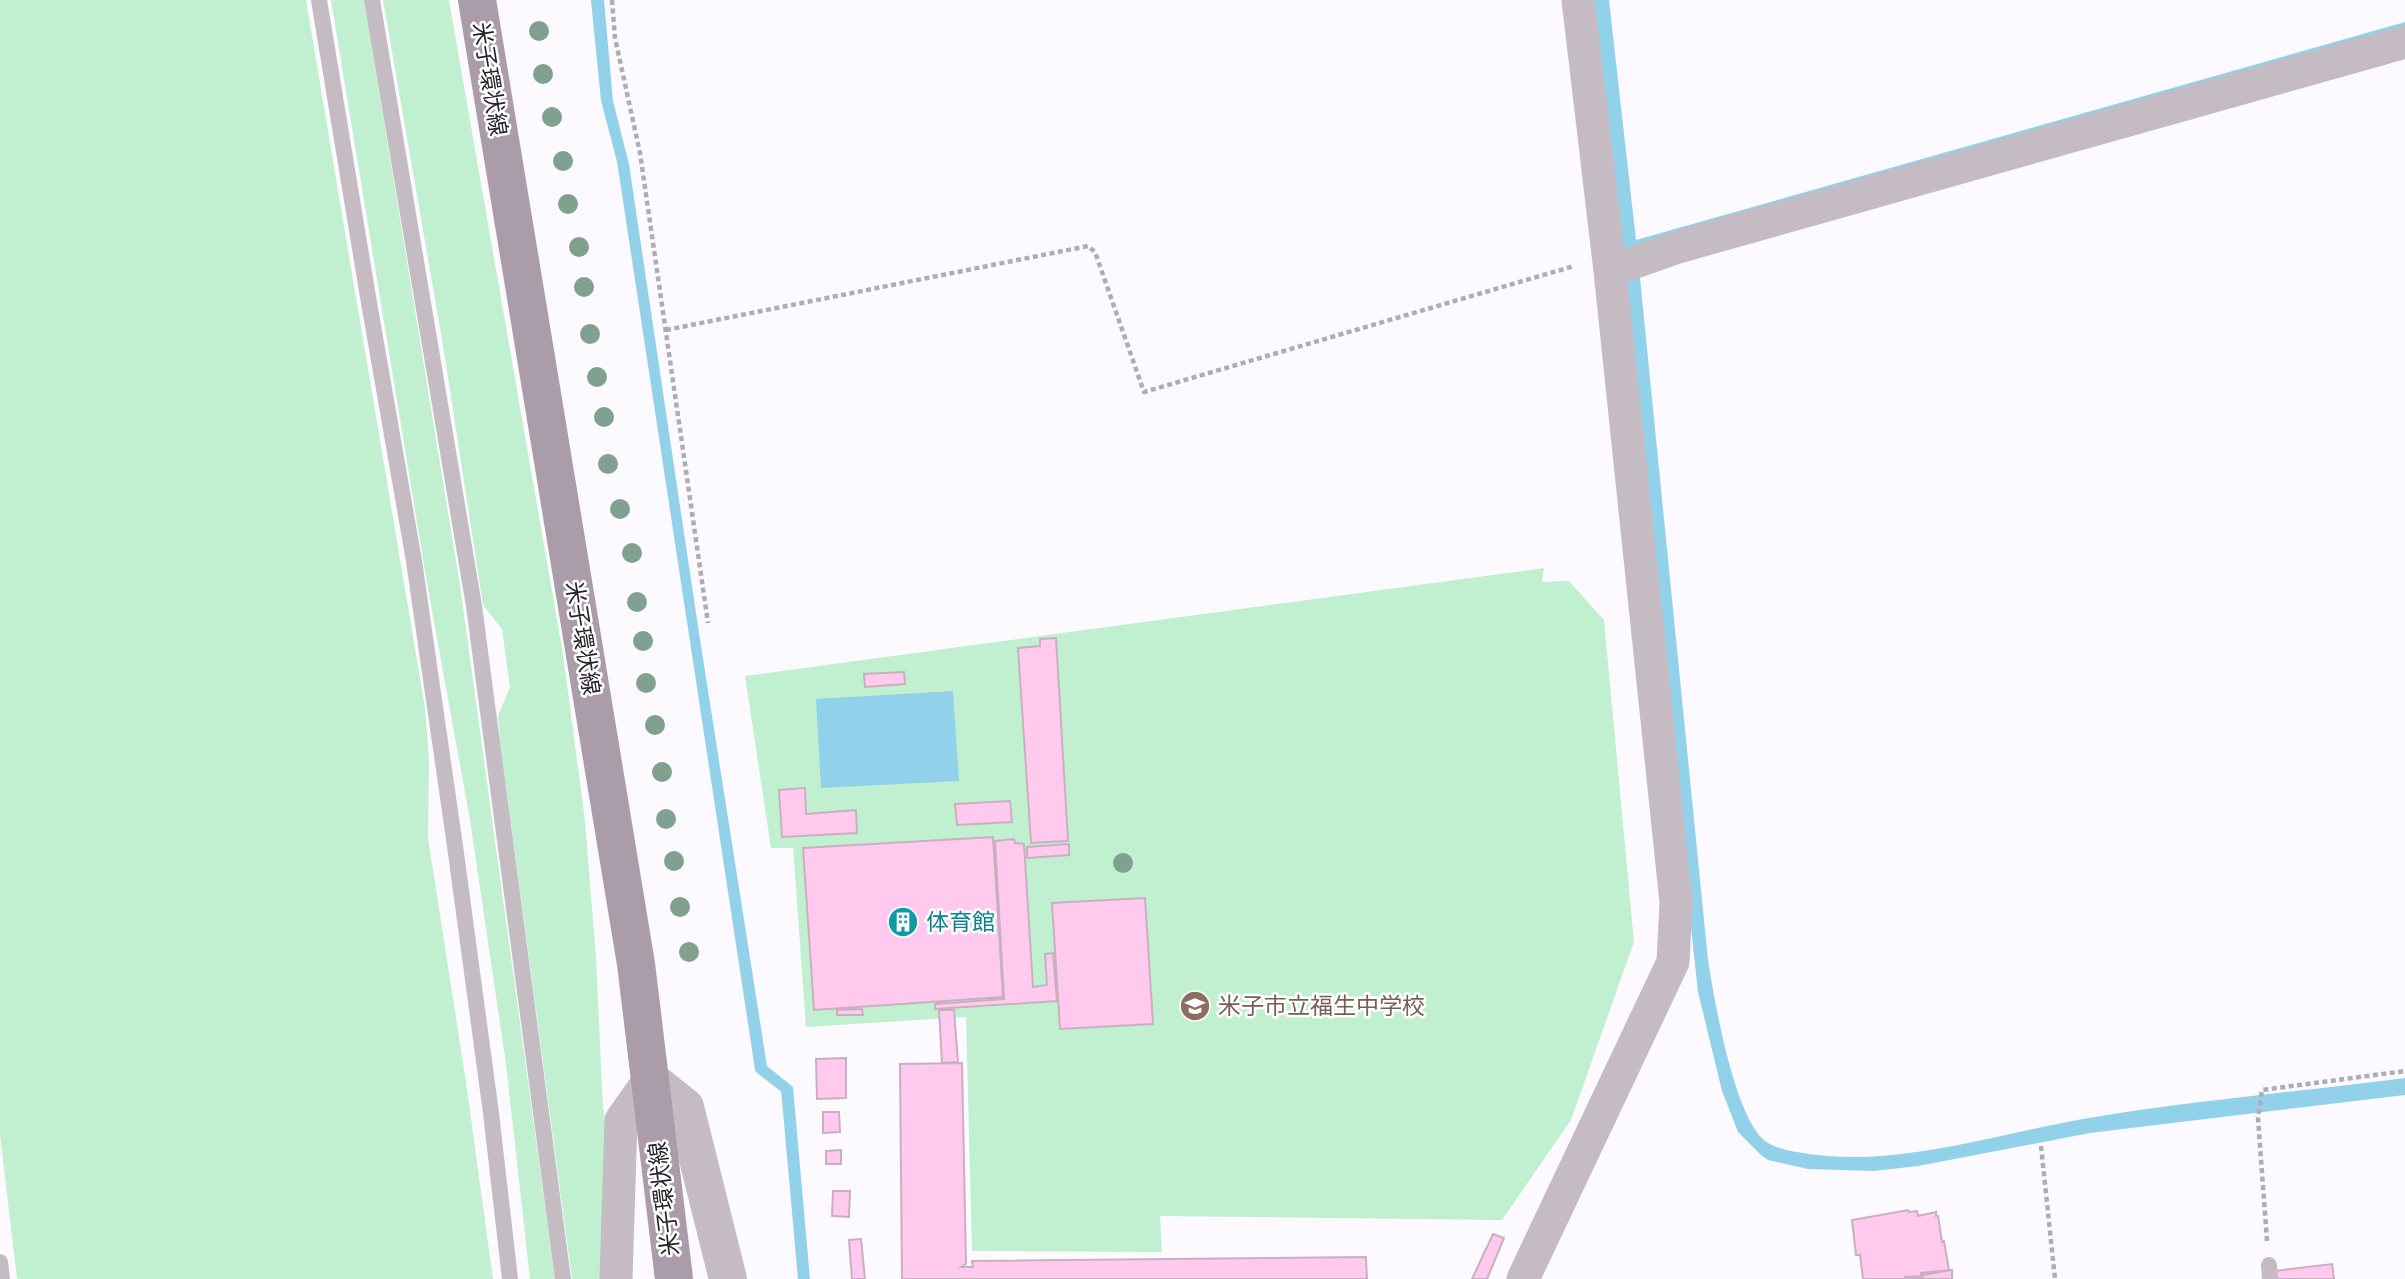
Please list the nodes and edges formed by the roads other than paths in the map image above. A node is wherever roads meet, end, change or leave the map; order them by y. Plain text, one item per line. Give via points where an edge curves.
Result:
1 (319, 0) edge
2 (372, 0) edge
3 (477, 0) edge
4 (1578, 0) edge
5 (2405, 41) edge
6 (1609, 264) junction
7 (650, 1079) junction
8 (0, 1262) edge
9 (2, 1279) edge
10 (510, 1279) edge
11 (563, 1279) edge
12 (616, 1279) edge
13 (674, 1279) edge
14 (728, 1279) edge
15 (1522, 1279) edge

1 - 10 lane via 416,574 463,900
2 - 11 lane via 474,606
3 - 7 main road, 米子環状線 via 636,964
4 - 6 street
5 - 6 street via 1646,258
6 - 15 street via 1668,812 1676,902 1673,962
7 - 12 street via 621,1120
7 - 13 main road, 米子環状線
7 - 14 street via 685,1107
8 - 9 lane

